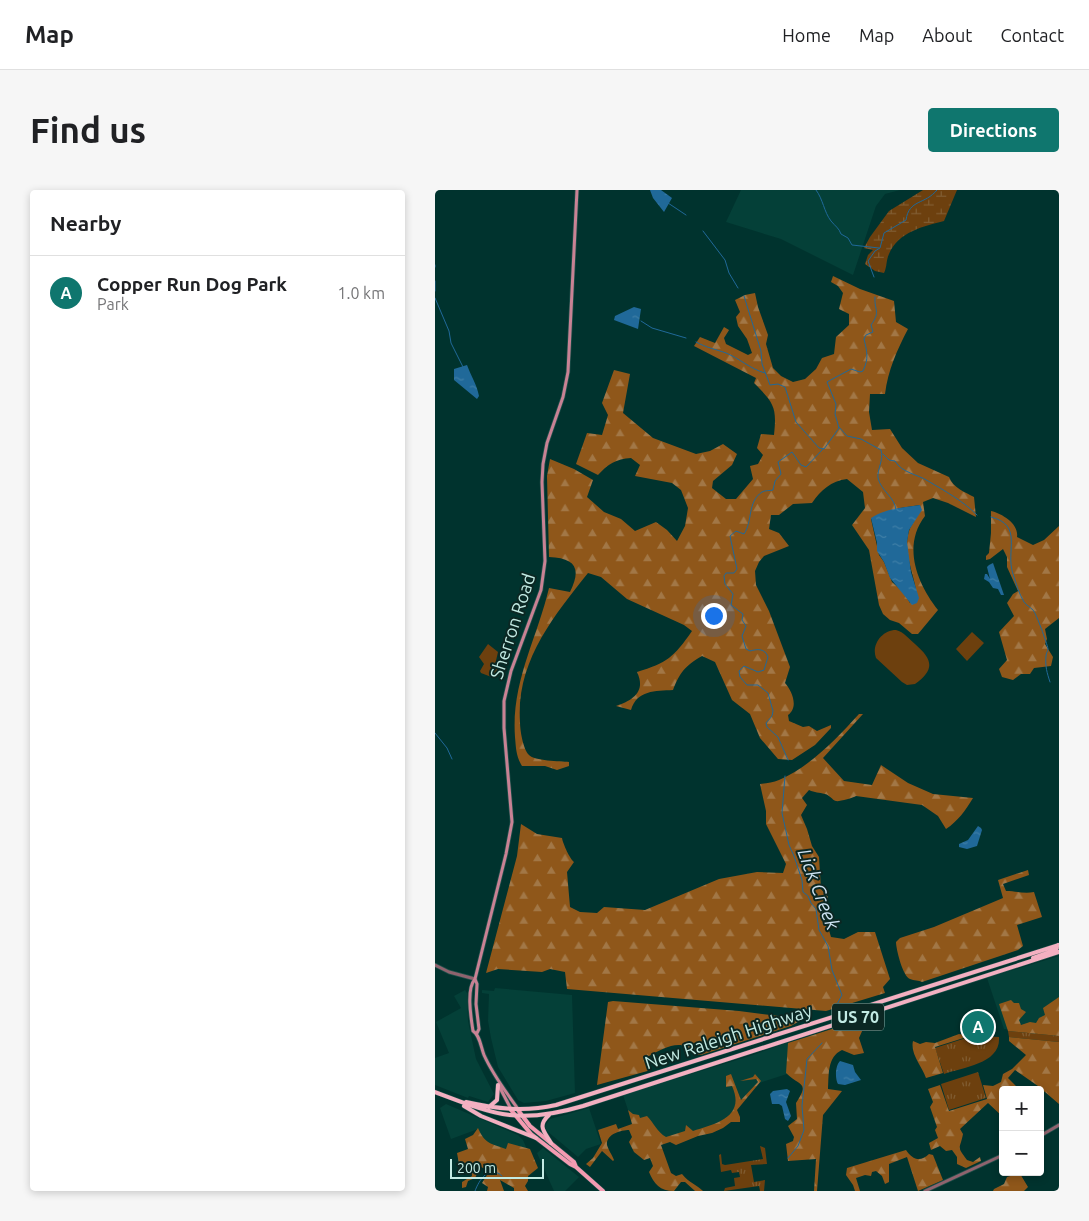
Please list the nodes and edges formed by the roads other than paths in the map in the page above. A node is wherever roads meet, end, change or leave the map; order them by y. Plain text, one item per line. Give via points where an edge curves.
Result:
1 (577, 190) edge
2 (1058, 945) edge
3 (1059, 952) edge
4 (1028, 962) junction
5 (435, 965) edge
6 (475, 979) junction
7 (477, 1033) junction
8 (659, 1073) junction
9 (661, 1080) junction
10 (498, 1083) junction
11 (435, 1092) edge
12 (451, 1098) junction
13 (580, 1098) junction
14 (583, 1106) junction
15 (489, 1107) junction
16 (511, 1110) junction
17 (518, 1110) junction
18 (549, 1115) junction
19 (515, 1116) junction
20 (523, 1117) junction
21 (1059, 1125) edge
22 (1044, 1134) edge
23 (536, 1138) junction
24 (551, 1143) junction
25 (999, 1157) edge
26 (576, 1166) junction
27 (603, 1191) edge
28 (925, 1191) edge

1 - 6 main road, Sherron Road via 568,372 542,468 544,574 539,599 511,671 504,701 503,728 512,822
2 - 4 highway via 1055,950
2 - 8 highway, New Raleigh Highway / US 70
3 - 4 highway, New Raleigh Highway / US 70
4 - 9 highway, New Raleigh Highway / US 70
5 - 6 street
6 - 7 main road, Sherron Road
6 - 7 main road, Sherron Road via 471,983 470,1007 473,1031
7 - 10 main road, Sherron Road
8 - 9 highway
8 - 13 highway, New Raleigh Highway / US 70
9 - 14 highway, New Raleigh Highway / US 70
10 - 15 highway via 497,1100
10 - 16 main road, Sherron Road
10 - 17 main road, Sherron Road
11 - 12 highway, US 70
12 - 15 highway, US 70
12 - 19 highway, US 70 via 492,1113
12 - 23 highway via 481,1116
13 - 14 highway
13 - 17 highway, New Raleigh Highway / US 70
14 - 18 highway, New Raleigh Highway / US 70
15 - 16 highway, US 70
16 - 17 highway, US 70
16 - 19 main road
17 - 20 main road
18 - 20 highway, New Raleigh Highway / US 70
18 - 24 highway via 542,1126
19 - 20 highway, US 70
19 - 23 main road
20 - 24 main road
21 - 22 street
23 - 26 main road
24 - 26 main road
25 - 28 street
26 - 27 main road

